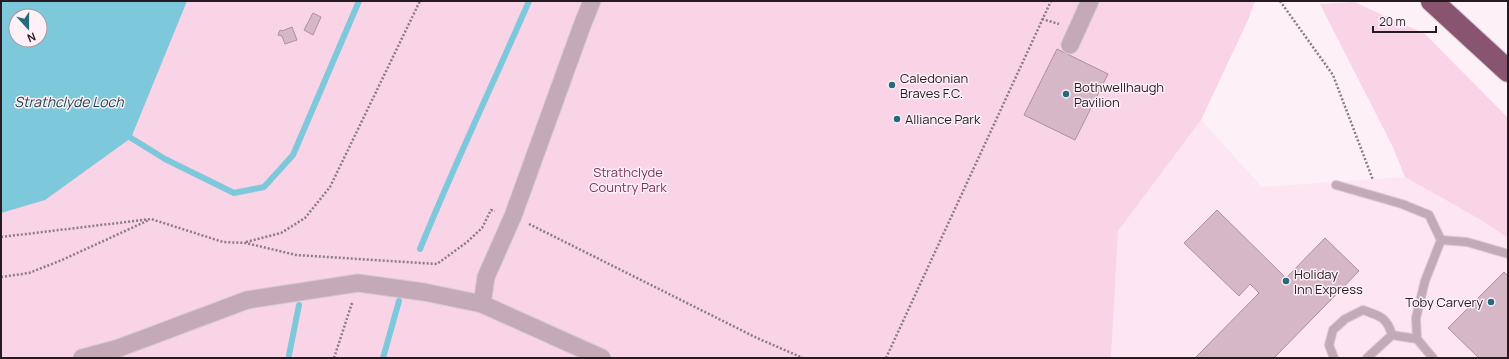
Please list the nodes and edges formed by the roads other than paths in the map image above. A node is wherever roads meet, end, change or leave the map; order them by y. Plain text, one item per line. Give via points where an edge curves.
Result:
1 (592, 1) edge
2 (1090, 1) edge
3 (1432, 1) edge
4 (1070, 45) dead end
5 (1508, 71) edge
6 (1336, 185) dead end
7 (1441, 240) junction
8 (1508, 254) edge
9 (482, 304) junction
10 (1392, 335) junction
11 (1417, 339) junction
12 (82, 358) edge
13 (602, 358) edge
14 (1334, 358) edge
15 (1367, 358) edge
16 (1433, 358) edge

1 - 9 street via 513,216 486,278
2 - 4 street
3 - 5 highway
6 - 7 lane via 1402,204 1429,215
7 - 8 lane via 1467,242
7 - 11 lane via 1425,281 1416,318
9 - 12 street via 424,292 358,284 247,300 119,348
9 - 13 street
10 - 11 lane
10 - 14 lane via 1389,325 1382,317 1363,310 1345,319 1333,330 1329,345
10 - 15 lane
11 - 16 lane

